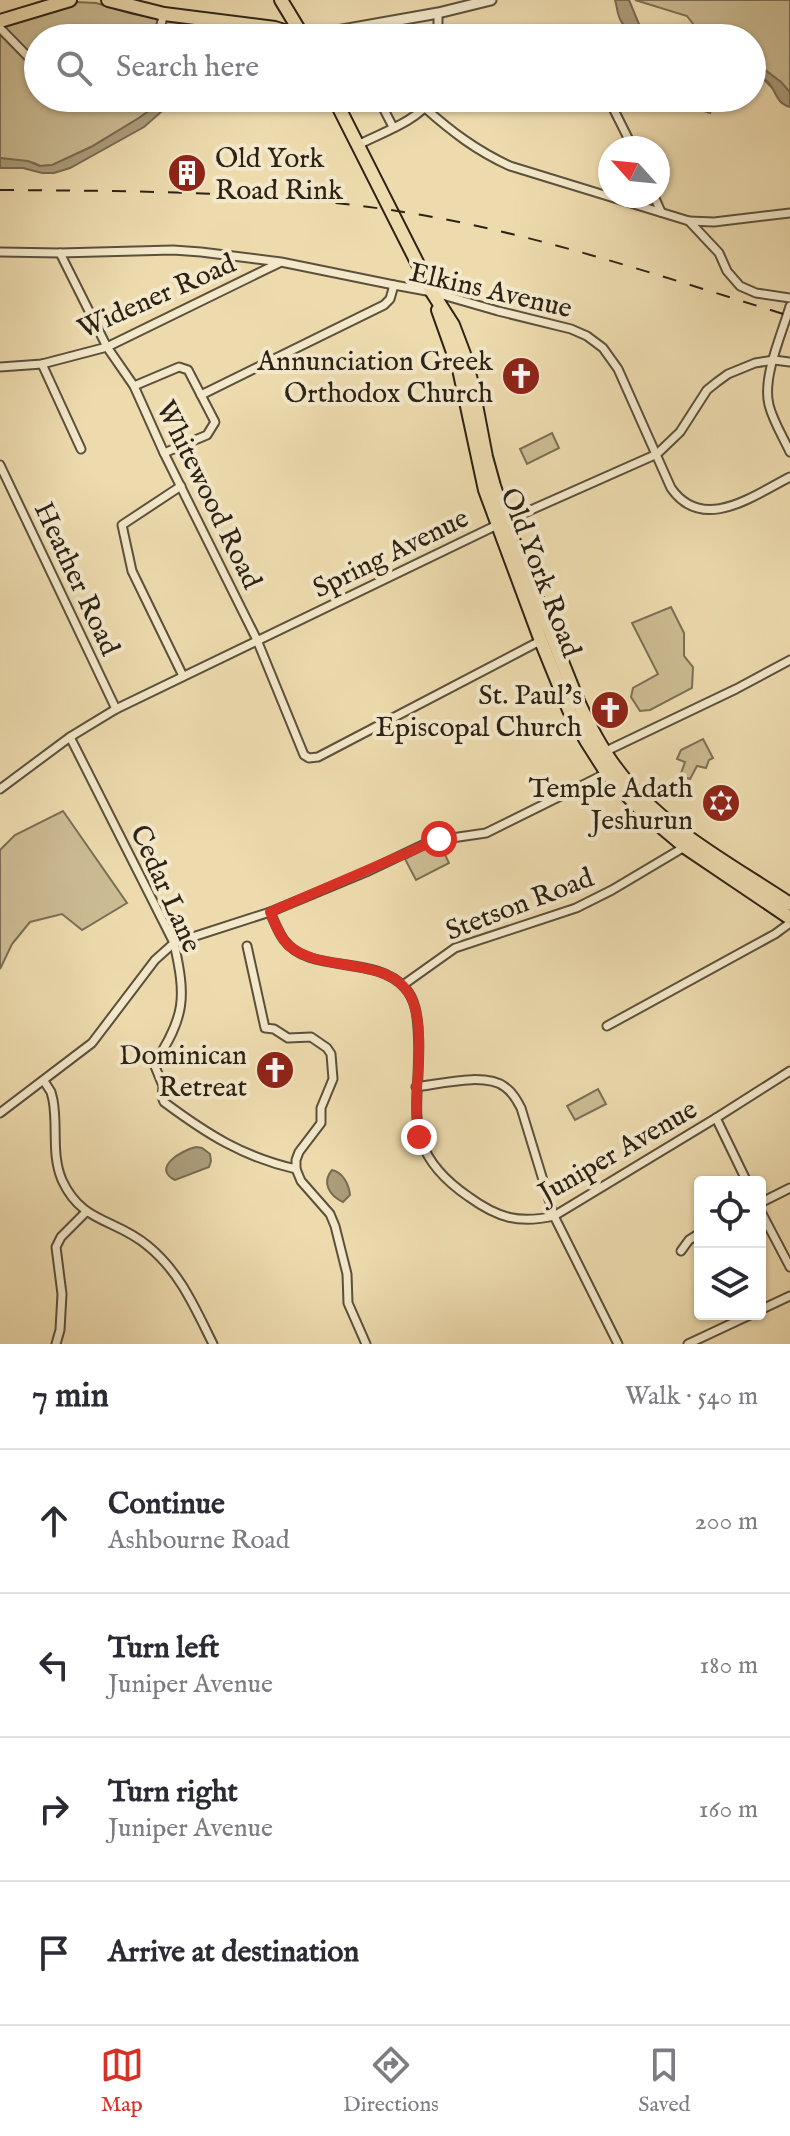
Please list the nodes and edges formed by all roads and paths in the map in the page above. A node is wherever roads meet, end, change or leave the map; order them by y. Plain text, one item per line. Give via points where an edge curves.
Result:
1 (110, 0) edge
2 (281, 0) edge
3 (288, 0) edge
4 (491, 0) edge
5 (64, 1) edge
6 (438, 13) junction
7 (164, 14) junction
8 (214, 19) junction
9 (0, 21) edge
10 (161, 24) edge
11 (214, 24) edge
12 (248, 24) edge
13 (296, 24) edge
14 (298, 24) edge
15 (390, 24) edge
16 (438, 24) edge
17 (0, 28) edge
18 (24, 53) edge
19 (341, 112) edge
20 (385, 112) edge
21 (420, 112) edge
22 (430, 112) edge
23 (615, 112) edge
24 (393, 127) junction
25 (627, 136) edge
26 (357, 145) junction
27 (659, 208) edge
28 (661, 212) junction
29 (790, 213) edge
30 (689, 221) junction
31 (0, 252) edge
32 (60, 253) junction
33 (281, 262) junction
34 (394, 285) junction
35 (432, 292) junction
36 (790, 298) edge
37 (790, 306) edge
38 (107, 347) junction
39 (774, 360) junction
40 (790, 362) edge
41 (42, 364) junction
42 (0, 367) edge
43 (134, 386) junction
44 (201, 395) junction
45 (81, 449) dead end
46 (790, 452) edge
47 (164, 453) junction
48 (657, 454) junction
49 (0, 465) edge
50 (790, 477) edge
51 (181, 486) junction
52 (502, 523) junction
53 (546, 638) junction
54 (257, 640) junction
55 (790, 660) edge
56 (183, 676) junction
57 (116, 709) junction
58 (70, 737) junction
59 (601, 754) junction
60 (612, 771) junction
61 (0, 789) edge
62 (689, 843) junction
63 (790, 904) edge
64 (270, 912) junction
65 (790, 921) edge
66 (174, 943) junction
67 (247, 946) dead end
68 (403, 985) junction
69 (607, 1026) dead end
70 (788, 1073) edge
71 (44, 1081) junction
72 (790, 1083) edge
73 (416, 1087) junction
74 (0, 1113) edge
75 (716, 1118) junction
76 (296, 1169) junction
77 (744, 1176) edge
78 (790, 1188) edge
79 (766, 1200) edge
80 (86, 1212) junction
81 (554, 1216) junction
82 (766, 1221) edge
83 (694, 1237) edge
84 (681, 1251) dead end
85 (790, 1267) edge
86 (790, 1296) edge
87 (766, 1307) edge
88 (739, 1320) edge
89 (56, 1344) edge
90 (213, 1344) edge
91 (366, 1344) edge
92 (618, 1344) edge
93 (688, 1344) edge

1 - 7 main road
2 - 13 main road
3 - 14 main road
4 - 6 street
5 - 9 main road
6 - 15 street
6 - 16 street
7 - 8 main road
7 - 10 street
8 - 11 street
8 - 12 main road
17 - 18 street
19 - 26 main road, Old York Road
20 - 24 street
21 - 24 street
22 - 28 street via 464,141 510,166
23 - 25 street
24 - 26 street
26 - 35 main road, Old York Road
27 - 28 street
28 - 30 street
29 - 30 street
30 - 36 street via 740,286
31 - 32 street
32 - 33 street via 173,250
32 - 38 street, Whitewood Road
33 - 34 street
33 - 38 street, Widener Road
34 - 35 street, Elkins Avenue
34 - 44 street, Elkins Avenue via 384,305
35 - 48 street, Elkins Avenue via 587,336 618,369
35 - 52 main road, Old York Road via 464,354
37 - 39 street
38 - 41 street, Widener Road
38 - 43 street, Whitewood Road
39 - 40 street, Spring Avenue
39 - 46 street via 768,380 770,407
39 - 48 street, Spring Avenue via 740,368 707,390 680,432
41 - 42 street, Widener Road
41 - 45 street
43 - 44 street via 179,367 188,370
43 - 47 street, Whitewood Road
44 - 47 street via 215,422 207,435
47 - 51 street, Whitewood Road
48 - 50 street, Elkins Avenue via 676,496 708,511 727,508
48 - 52 street, Spring Avenue
49 - 57 street, Heather Road
51 - 54 street, Whitewood Road
51 - 56 street via 122,525 132,571
52 - 53 main road, Old York Road
52 - 54 street, Spring Avenue
53 - 54 street, Whitewood Road via 309,758 301,751
53 - 59 main road, Old York Road via 569,710
54 - 56 street, Spring Avenue
55 - 59 street
56 - 57 street, Spring Avenue
57 - 58 street, Spring Avenue
58 - 61 street, Spring Avenue
58 - 66 street, Cedar Lane
59 - 60 main road, Old York Road
60 - 62 main road, Old York Road
60 - 64 street via 486,833 431,841
62 - 63 main road, Old York Road
62 - 65 main road, Old York Road
62 - 68 street, Stetson Road via 576,908 455,948
64 - 66 street
64 - 68 street via 284,939 300,952 373,970
65 - 69 street
66 - 71 street via 155,960 97,1038
66 - 76 street, Cedar Lane via 182,999 177,1021 154,1064 164,1102 208,1134 269,1163
67 - 76 street via 265,1028 288,1038 311,1037 327,1048 333,1061 321,1123 299,1152
68 - 73 street, Juniper Avenue via 418,1018
70 - 72 street
70 - 75 street, Juniper Avenue
71 - 74 street
71 - 80 street via 55,1107 60,1174
73 - 81 street, Juniper Avenue via 419,1137 437,1169 457,1190 506,1217 532,1221
73 - 81 street via 480,1080 505,1087 521,1108
75 - 77 street
75 - 81 street, Juniper Avenue
76 - 91 street via 333,1221 347,1274 348,1303
78 - 79 street
80 - 89 street via 56,1247 62,1294
80 - 90 street via 123,1228 161,1258 179,1279
81 - 92 street
82 - 85 street
83 - 84 street
86 - 87 street
88 - 93 street

